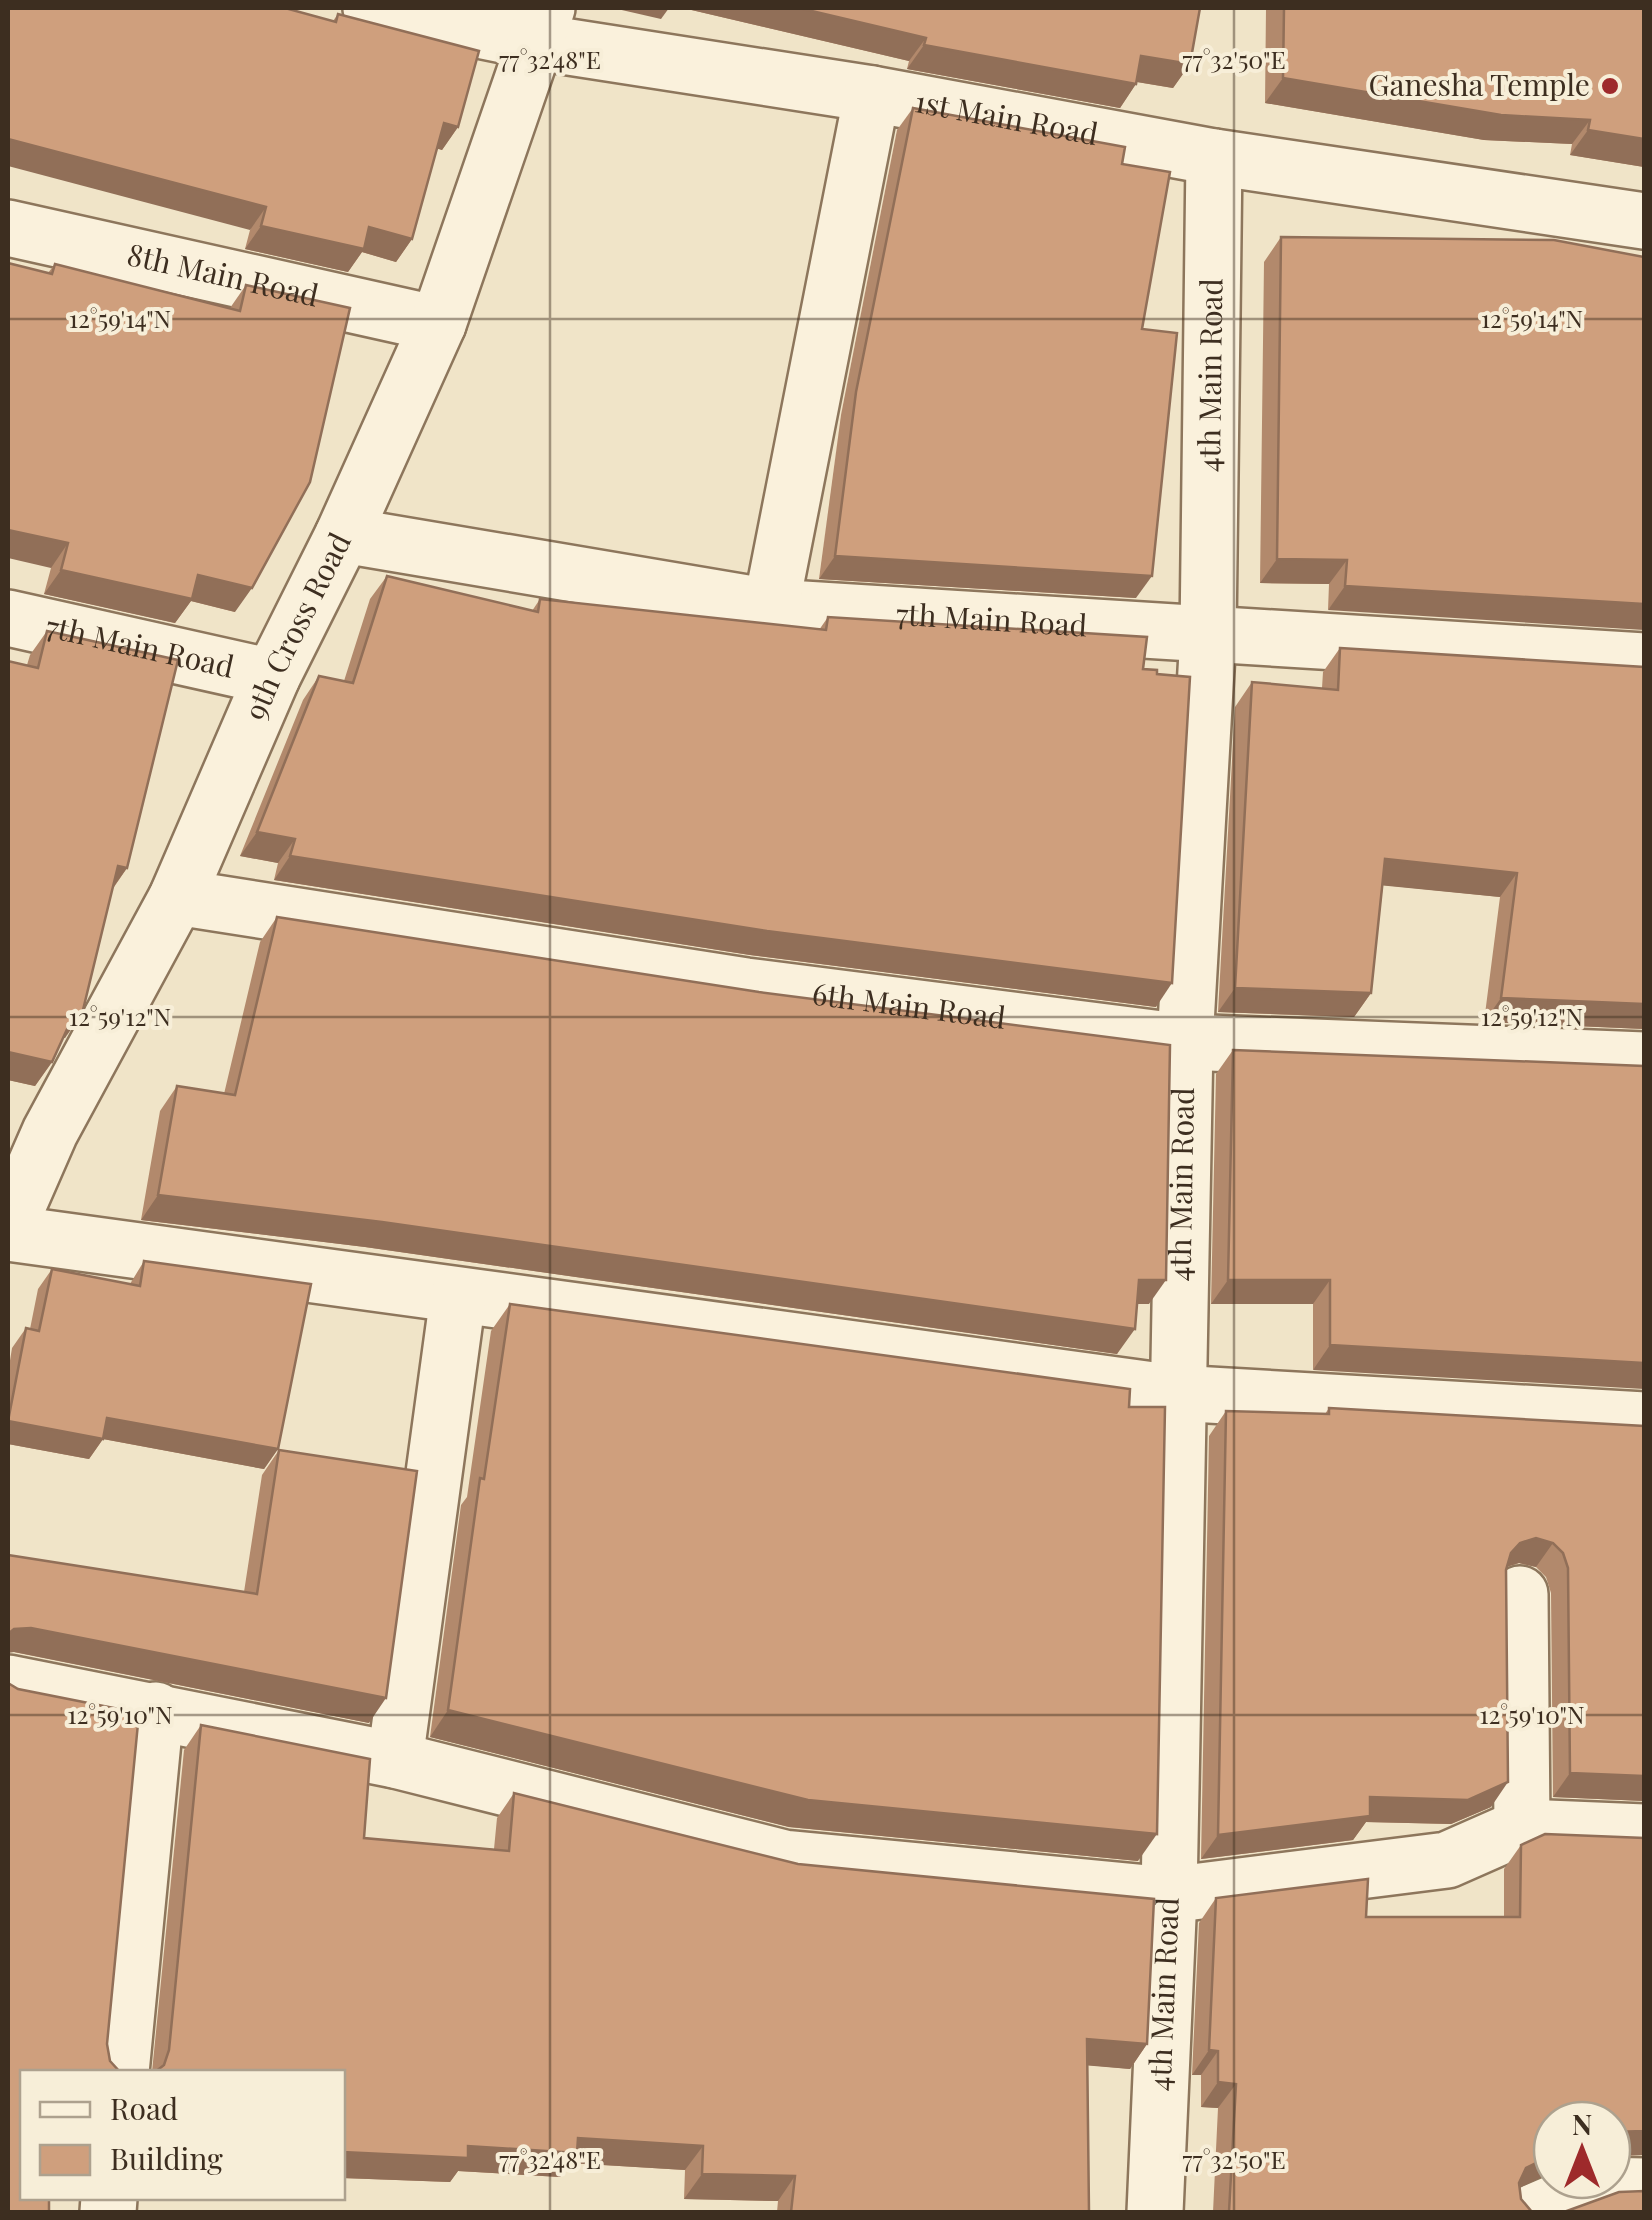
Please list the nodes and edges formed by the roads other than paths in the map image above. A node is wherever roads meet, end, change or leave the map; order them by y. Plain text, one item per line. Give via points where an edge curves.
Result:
1 (370, 8) edge
2 (542, 25) edge
3 (872, 94) junction
4 (1214, 157) junction
5 (1644, 221) edge
6 (8, 228) edge
7 (438, 324) junction
8 (343, 536) junction
9 (771, 607) junction
10 (8, 618) edge
11 (1208, 635) junction
12 (1644, 661) edge
13 (272, 677) junction
14 (177, 897) junction
15 (1185, 1042) junction
16 (1644, 1060) edge
17 (29, 1128) edge
18 (8, 1231) edge
19 (458, 1297) junction
20 (1175, 1394) junction
21 (1644, 1420) edge
22 (1520, 1594) dead end
23 (8, 1683) edge
24 (156, 1710) junction
25 (395, 1760) junction
26 (1522, 1827) junction
27 (1644, 1832) edge
28 (1169, 1895) junction
29 (121, 2070) edge
30 (1644, 2186) edge
31 (1155, 2212) edge
32 (1533, 2212) edge

1 - 2 street, 1st Main Road
2 - 3 street, 1st Main Road
2 - 7 street, 9th Cross Road
3 - 4 street, 1st Main Road
3 - 9 street
4 - 5 street, 1st Main Road
4 - 11 street, 4th Main Road
6 - 7 street, 8th Main Road
7 - 8 street, 9th Cross Road
8 - 9 street, 7th Main Road
8 - 13 street, 9th Cross Road
9 - 11 street, 7th Main Road
10 - 13 street, 7th Main Road
11 - 12 street, 7th Main Road
11 - 15 street, 4th Main Road
13 - 14 street, 9th Cross Road
14 - 15 street, 6th Main Road via 746,986
14 - 17 street, 9th Cross Road
15 - 16 street, 6th Main Road
15 - 20 street, 4th Main Road
17 - 18 street, 9th Cross Road
18 - 19 street
19 - 20 street
19 - 25 street
20 - 21 street
20 - 28 street, 4th Main Road
22 - 26 street
23 - 24 street
24 - 25 street
24 - 29 street
25 - 28 street via 784,1858
26 - 27 street
26 - 28 street via 1447,1860
28 - 31 street, 4th Main Road
30 - 32 street via 1596,2185

